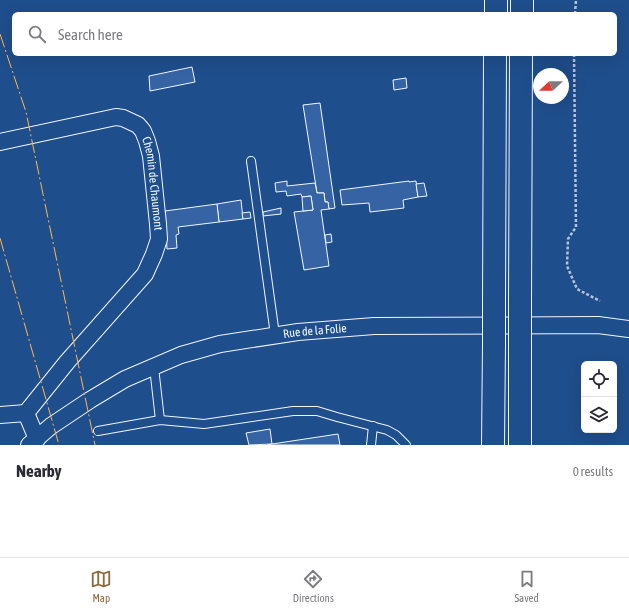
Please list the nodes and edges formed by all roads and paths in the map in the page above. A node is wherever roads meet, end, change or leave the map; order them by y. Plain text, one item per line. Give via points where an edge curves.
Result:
1 (496, 0) edge
2 (522, 0) edge
3 (576, 0) edge
4 (496, 12) edge
5 (522, 12) edge
6 (575, 12) edge
7 (495, 56) edge
8 (521, 56) edge
9 (574, 56) edge
10 (0, 142) edge
11 (251, 161) dead end
12 (600, 301) dead end
13 (629, 329) edge
14 (275, 335) junction
15 (154, 367) junction
16 (26, 413) junction
17 (0, 415) edge
18 (160, 420) junction
19 (373, 426) junction
20 (98, 431) dead end
21 (33, 442) edge
22 (371, 445) edge
23 (406, 445) edge
24 (493, 445) edge
25 (520, 445) edge

1 - 4 highway
2 - 5 highway
3 - 6 path
7 - 24 highway, bridge
8 - 25 highway, bridge
9 - 12 path via 576,227 568,239 567,266 576,289
10 - 16 street, Chemin de Chaumont via 116,117 131,121 142,131 151,156 158,224 159,239 145,274 67,362
11 - 14 lane
13 - 14 street, Rue de la Folie via 598,325 374,326
14 - 15 street, Rue de la Folie via 220,344 181,355
15 - 18 lane
15 - 21 street, Rue de la Folie via 124,378 51,426
16 - 17 street
16 - 21 street
18 - 19 lane via 204,424 305,410
18 - 20 lane
19 - 22 lane
19 - 23 lane via 396,435

